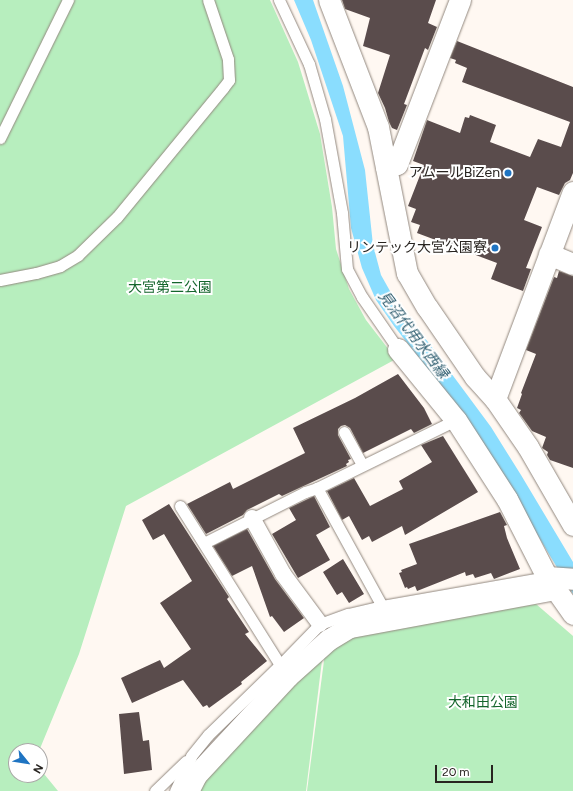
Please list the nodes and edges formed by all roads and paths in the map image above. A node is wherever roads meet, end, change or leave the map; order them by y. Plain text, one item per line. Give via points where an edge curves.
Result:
1 (68, 0) edge
2 (208, 0) edge
3 (279, 0) edge
4 (329, 0) edge
5 (460, 0) edge
6 (0, 138) edge
7 (386, 167) junction
8 (573, 192) edge
9 (549, 254) junction
10 (573, 264) edge
11 (0, 280) edge
12 (398, 349) joint
13 (494, 399) junction
14 (456, 420) junction
15 (344, 432) dead end
16 (362, 465) junction
17 (317, 488) junction
18 (180, 506) dead end
19 (252, 518) junction
20 (573, 525) edge
21 (204, 543) junction
22 (573, 579) edge
23 (551, 583) junction
24 (382, 606) junction
25 (573, 614) edge
26 (320, 624) junction
27 (280, 665) junction
28 (191, 756) junction
29 (155, 791) edge
30 (175, 791) edge
31 (188, 791) edge

1 - 6 lane
2 - 11 lane via 228,59 229,80 116,217 78,255 60,266
3 - 12 lane via 309,64 325,119 342,213 347,268 362,298
4 - 7 street via 378,127
5 - 7 street via 396,164
7 - 13 street via 407,273 475,377
8 - 9 street
9 - 10 street
9 - 13 street
12 - 14 street
13 - 20 street via 528,447
14 - 16 lane
14 - 23 street via 507,499
15 - 16 lane
16 - 17 lane
17 - 19 lane
17 - 24 lane
18 - 21 lane
19 - 21 lane
19 - 26 street via 283,574
21 - 27 lane
22 - 23 street
23 - 24 lane
23 - 25 street
23 - 31 street via 350,627 328,640 288,676 196,775
24 - 26 lane
26 - 27 lane
27 - 28 lane via 208,735
28 - 29 lane
28 - 30 lane

